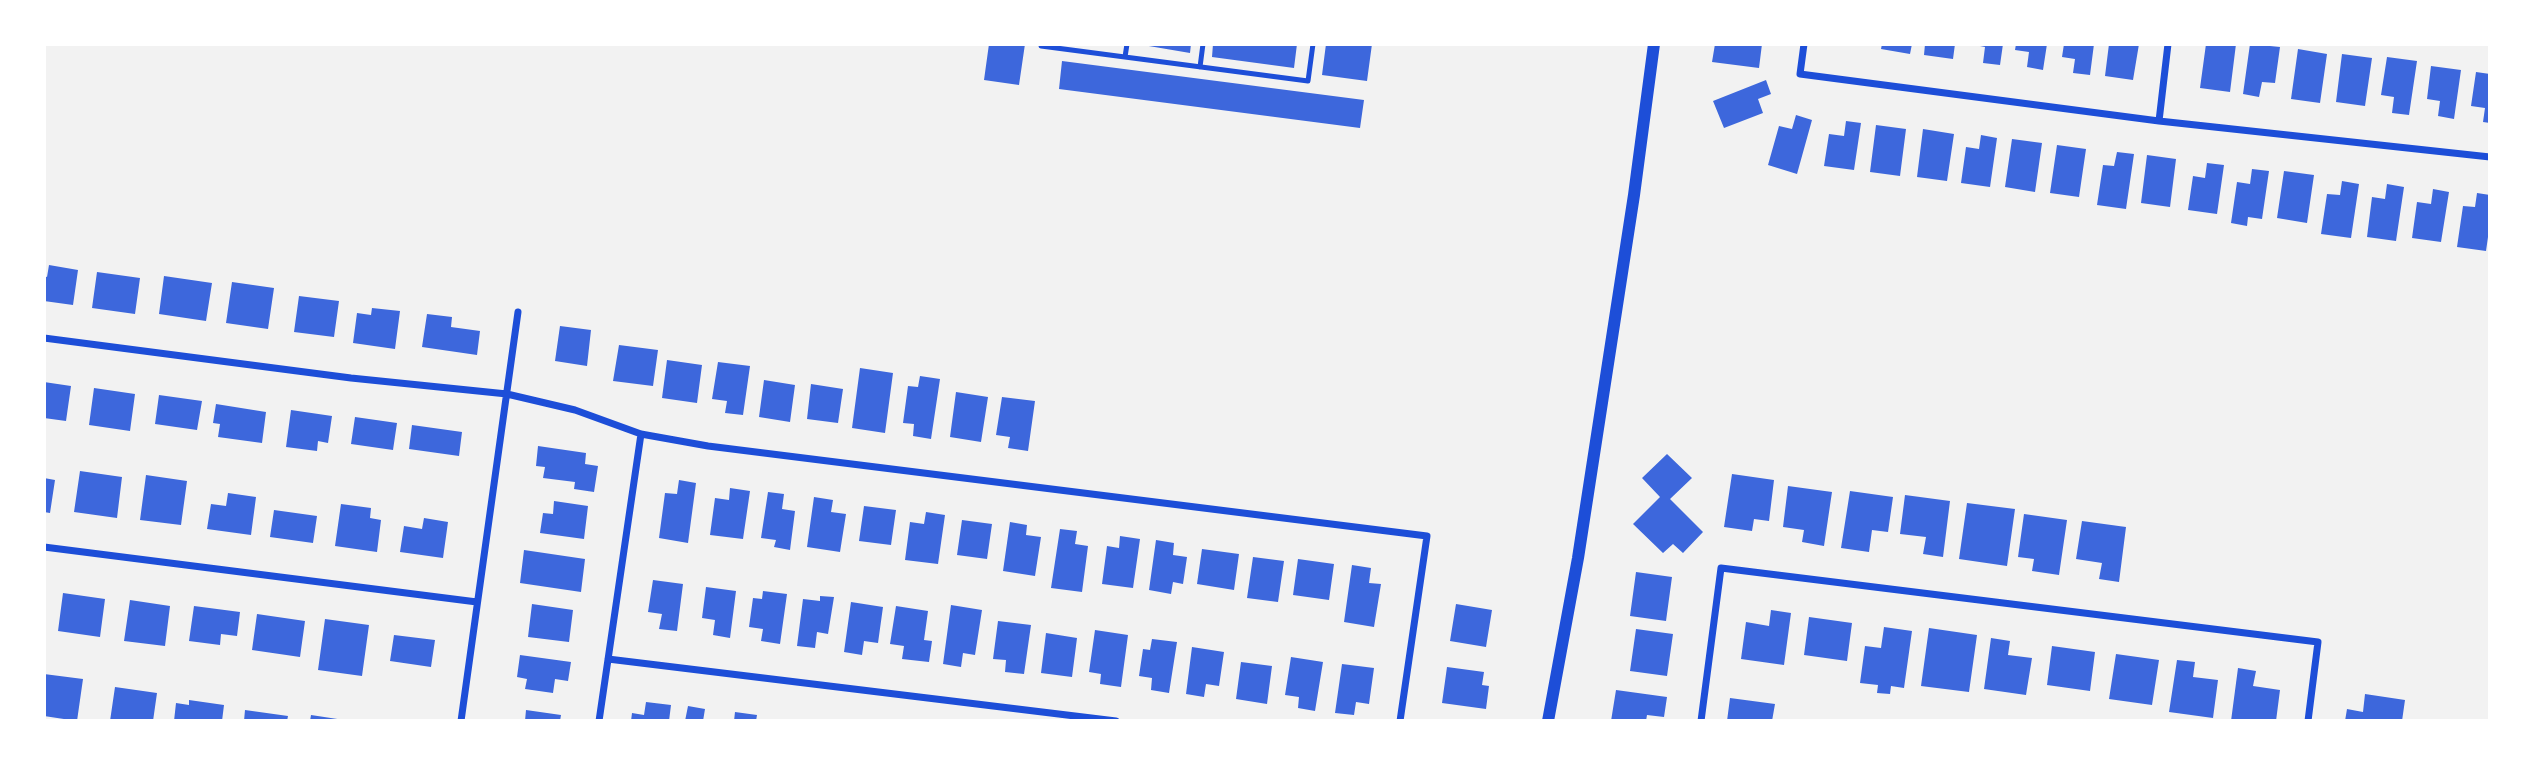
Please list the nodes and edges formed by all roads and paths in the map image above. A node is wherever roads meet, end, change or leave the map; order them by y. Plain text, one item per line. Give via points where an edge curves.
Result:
1 (1041, 44) edge
2 (1127, 44) edge
3 (1203, 44) edge
4 (1313, 44) edge
5 (1654, 44) edge
6 (1804, 44) edge
7 (2168, 44) edge
8 (1125, 57) junction
9 (1200, 67) junction
10 (2159, 121) junction
11 (2490, 157) edge
12 (518, 312) dead end
13 (44, 338) edge
14 (507, 394) junction
15 (641, 434) junction
16 (44, 547) edge
17 (477, 602) junction
18 (608, 659) junction
19 (461, 721) edge
20 (599, 721) edge
21 (1116, 721) edge
22 (1400, 721) edge
23 (1548, 721) edge
24 (1701, 721) edge
25 (2308, 721) edge

1 - 8 lane
2 - 8 lane
3 - 9 lane
4 - 9 lane via 1308,81
5 - 23 street via 1578,558
6 - 10 street via 1800,74
7 - 10 street
8 - 9 lane
10 - 11 street
12 - 14 street
13 - 14 street
14 - 15 street via 575,410
14 - 17 street
15 - 18 street
15 - 22 street via 1427,536
16 - 17 street
17 - 19 street
18 - 20 street
18 - 21 street
24 - 25 street via 1721,568 2318,642

